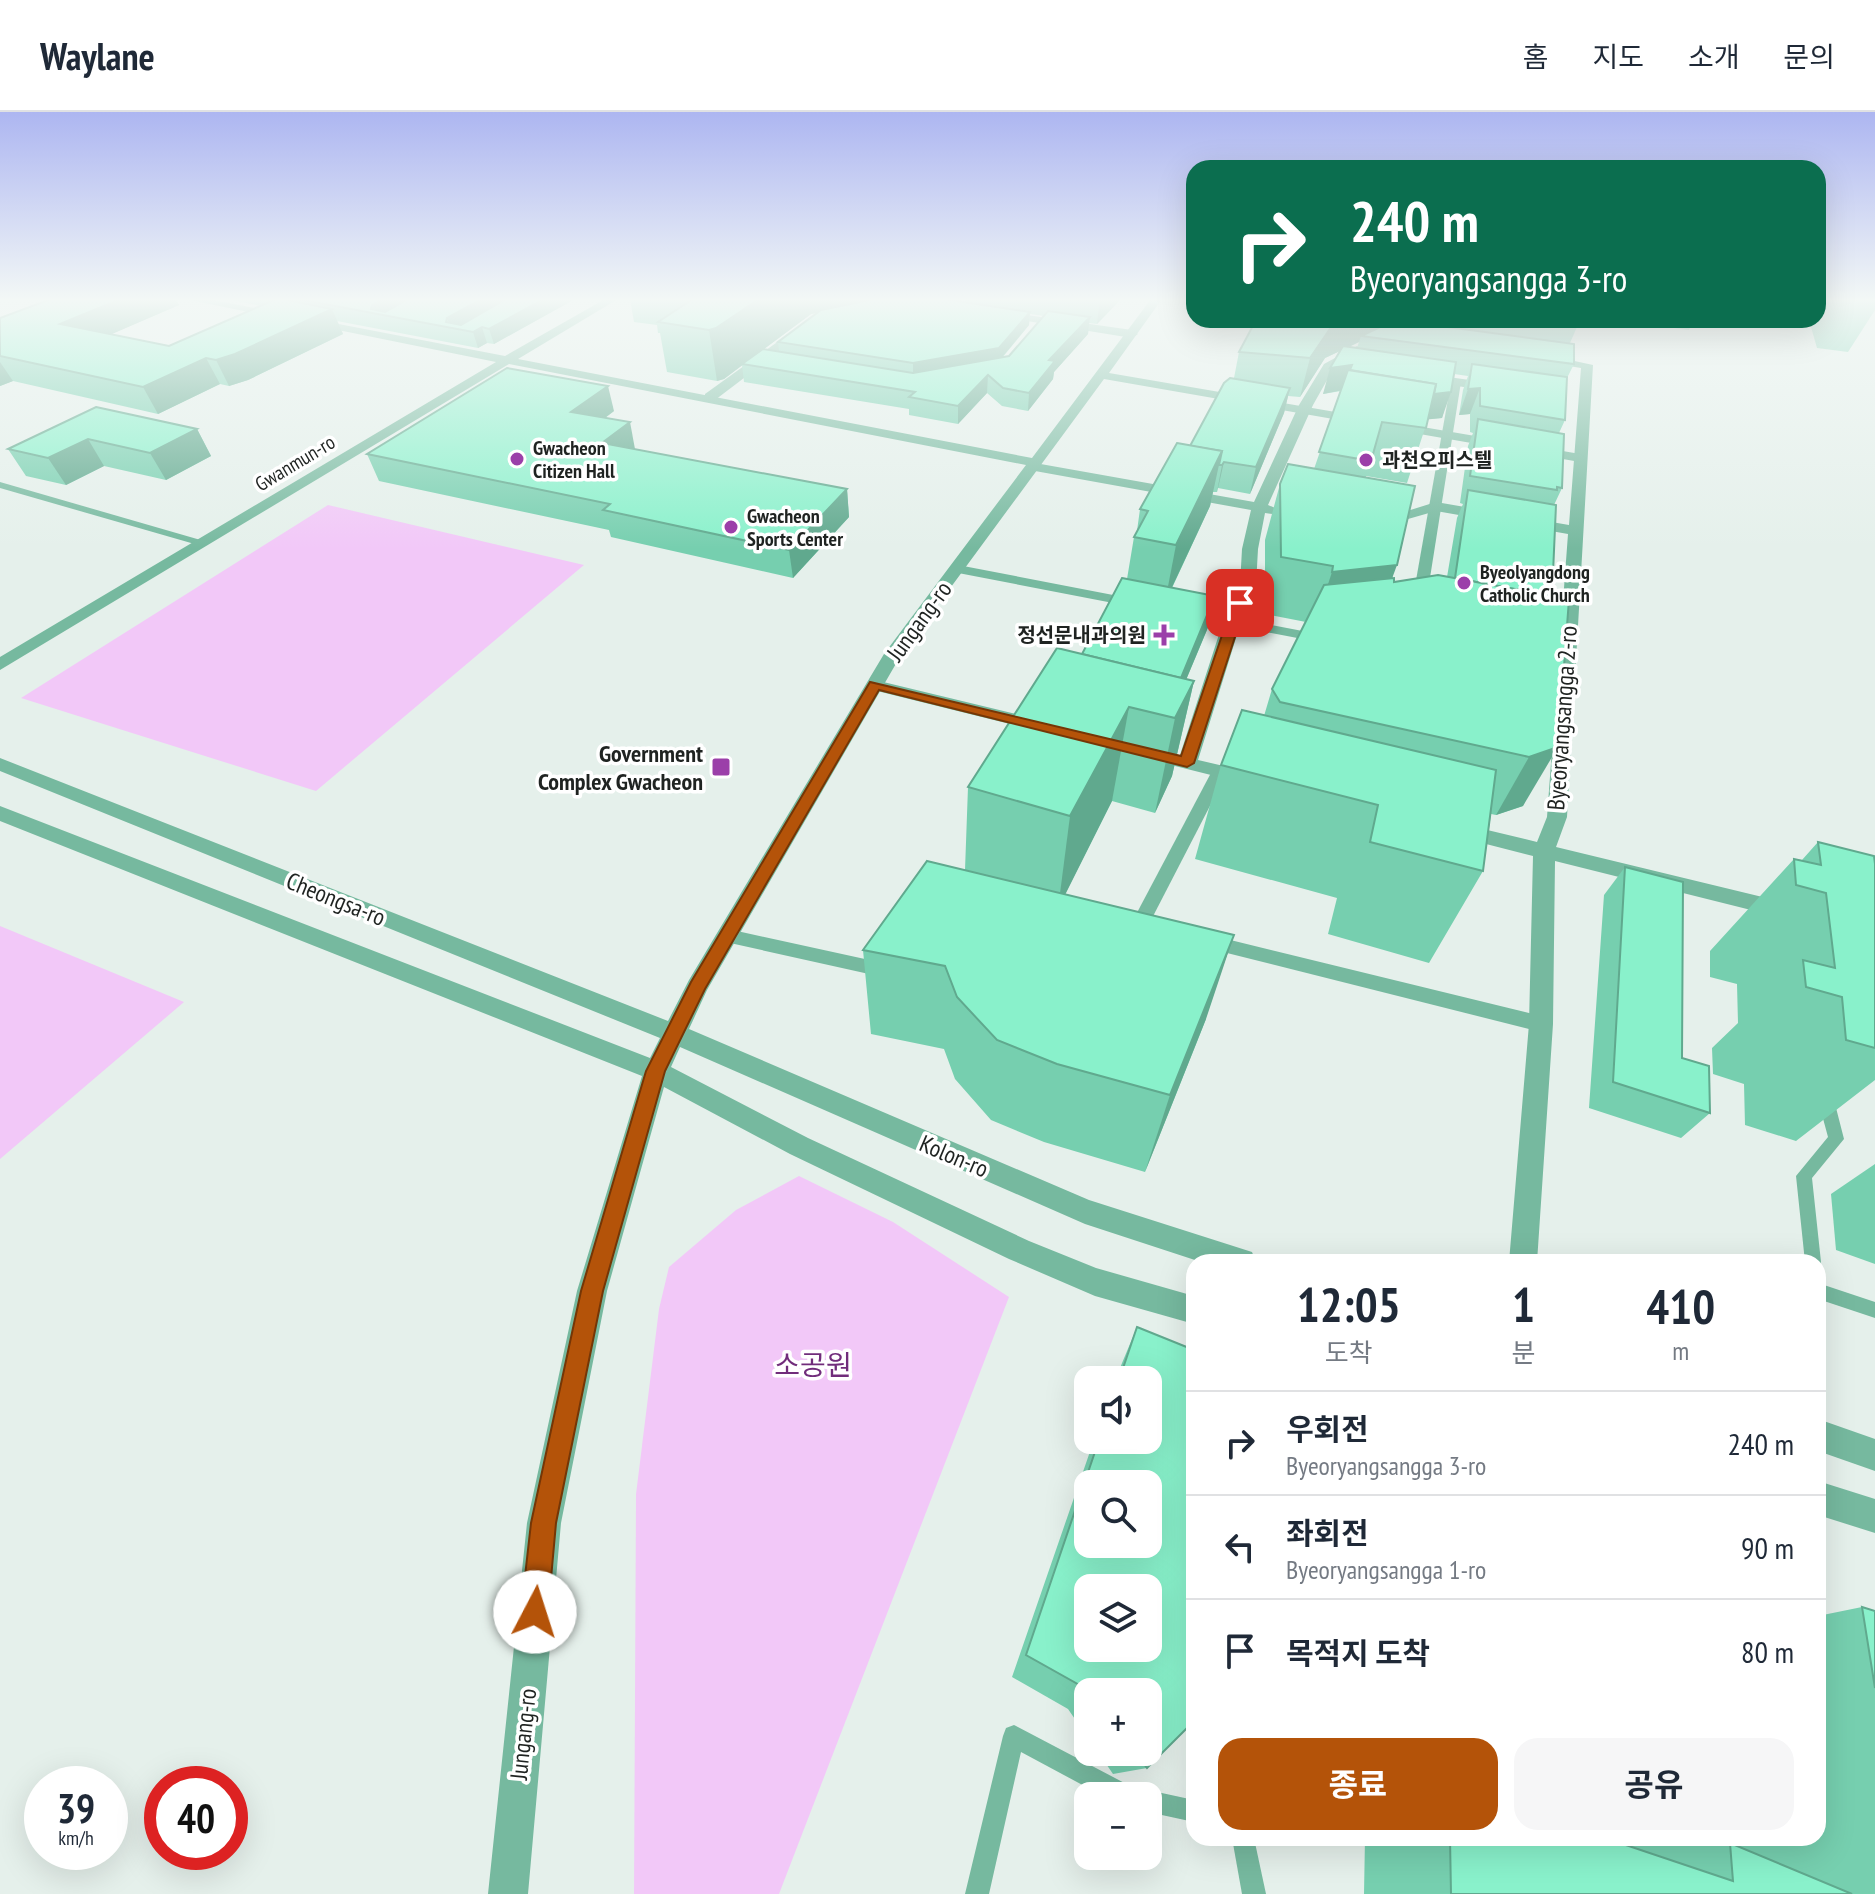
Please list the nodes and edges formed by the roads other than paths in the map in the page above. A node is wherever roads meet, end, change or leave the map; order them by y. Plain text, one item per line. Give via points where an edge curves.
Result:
1 (472, 382) edge
2 (628, 382) edge
3 (730, 382) edge
4 (1096, 382) edge
5 (1141, 382) edge
6 (1320, 382) edge
7 (1456, 382) edge
8 (1457, 382) edge
9 (1582, 382) edge
10 (1513, 390) edge
11 (710, 397) junction
12 (1303, 411) junction
13 (1448, 435) junction
14 (1580, 458) junction
15 (1037, 465) junction
16 (0, 485) edge
17 (1436, 506) junction
18 (1259, 508) junction
19 (1289, 513) edge
20 (1365, 526) edge
21 (1576, 531) junction
22 (201, 543) junction
23 (958, 569) junction
24 (1417, 611) edge
25 (1232, 622) junction
26 (1343, 633) edge
27 (0, 665) edge
28 (875, 685) junction
29 (1068, 733) edge
30 (1157, 755) edge
31 (1187, 763) junction
32 (0, 764) edge
33 (1220, 771) junction
34 (1264, 782) edge
35 (0, 813) edge
36 (1443, 826) edge
37 (1544, 851) junction
38 (1809, 916) edge
39 (1140, 926) edge
40 (728, 936) junction
41 (1186, 936) edge
42 (898, 945) edge
43 (1541, 1024) junction
44 (673, 1033) junction
45 (656, 1071) junction
46 (1822, 1085) dead end
47 (1217, 1254) edge
48 (1524, 1254) edge
49 (1812, 1254) edge
50 (1826, 1294) edge
51 (1186, 1308) edge
52 (1875, 1310) edge
53 (1826, 1438) edge
54 (1875, 1455) edge
55 (1826, 1501) edge
56 (1875, 1516) edge
57 (1100, 1782) edge
58 (1162, 1804) edge
59 (1186, 1809) edge
60 (1244, 1846) edge
61 (508, 1894) edge
62 (977, 1894) edge
63 (1253, 1894) edge

1 - 22 street, Gwanmun-ro
2 - 11 street
3 - 11 street
4 - 15 street, Jungang-ro
5 - 12 street
6 - 12 street
7 - 13 street
8 - 10 street
9 - 14 street, Byeoryangsangga 2-ro via 1577,399
11 - 15 street
12 - 13 street
12 - 18 street
13 - 14 street
13 - 17 street
14 - 21 street, Byeoryangsangga 2-ro
15 - 18 street
15 - 23 street, Jungang-ro
16 - 22 lane
17 - 20 street
17 - 21 street
17 - 24 street
18 - 19 street
18 - 25 street via 1248,585
21 - 37 street, Byeoryangsangga 2-ro via 1560,654 1557,817
22 - 27 street, Gwanmun-ro
23 - 25 street
23 - 28 street, Jungang-ro
25 - 26 street via 1313,637
25 - 31 street
28 - 29 street
28 - 40 street, Jungang-ro
30 - 31 street
31 - 33 street
32 - 44 street, Cheongsa-ro
33 - 34 street
33 - 39 street
35 - 45 street, Cheongsa-ro
36 - 37 street
37 - 38 street
37 - 43 street, Byeoryangsangga 2-ro
40 - 42 street via 878,969
40 - 44 street, Jungang-ro
41 - 43 street
43 - 48 street, Byeoryangsangga 2-ro
44 - 45 street, Jungang-ro
44 - 47 street, Kolon-ro via 1085,1211
45 - 51 street, Cheongsa-ro via 799,1146 1019,1250 1095,1282
45 - 61 street, Jungang-ro via 592,1291 544,1523
46 - 49 lane via 1836,1139 1804,1176
50 - 52 lane
53 - 54 street
55 - 56 street
57 - 62 lane via 1014,1736
58 - 59 lane
60 - 63 lane

